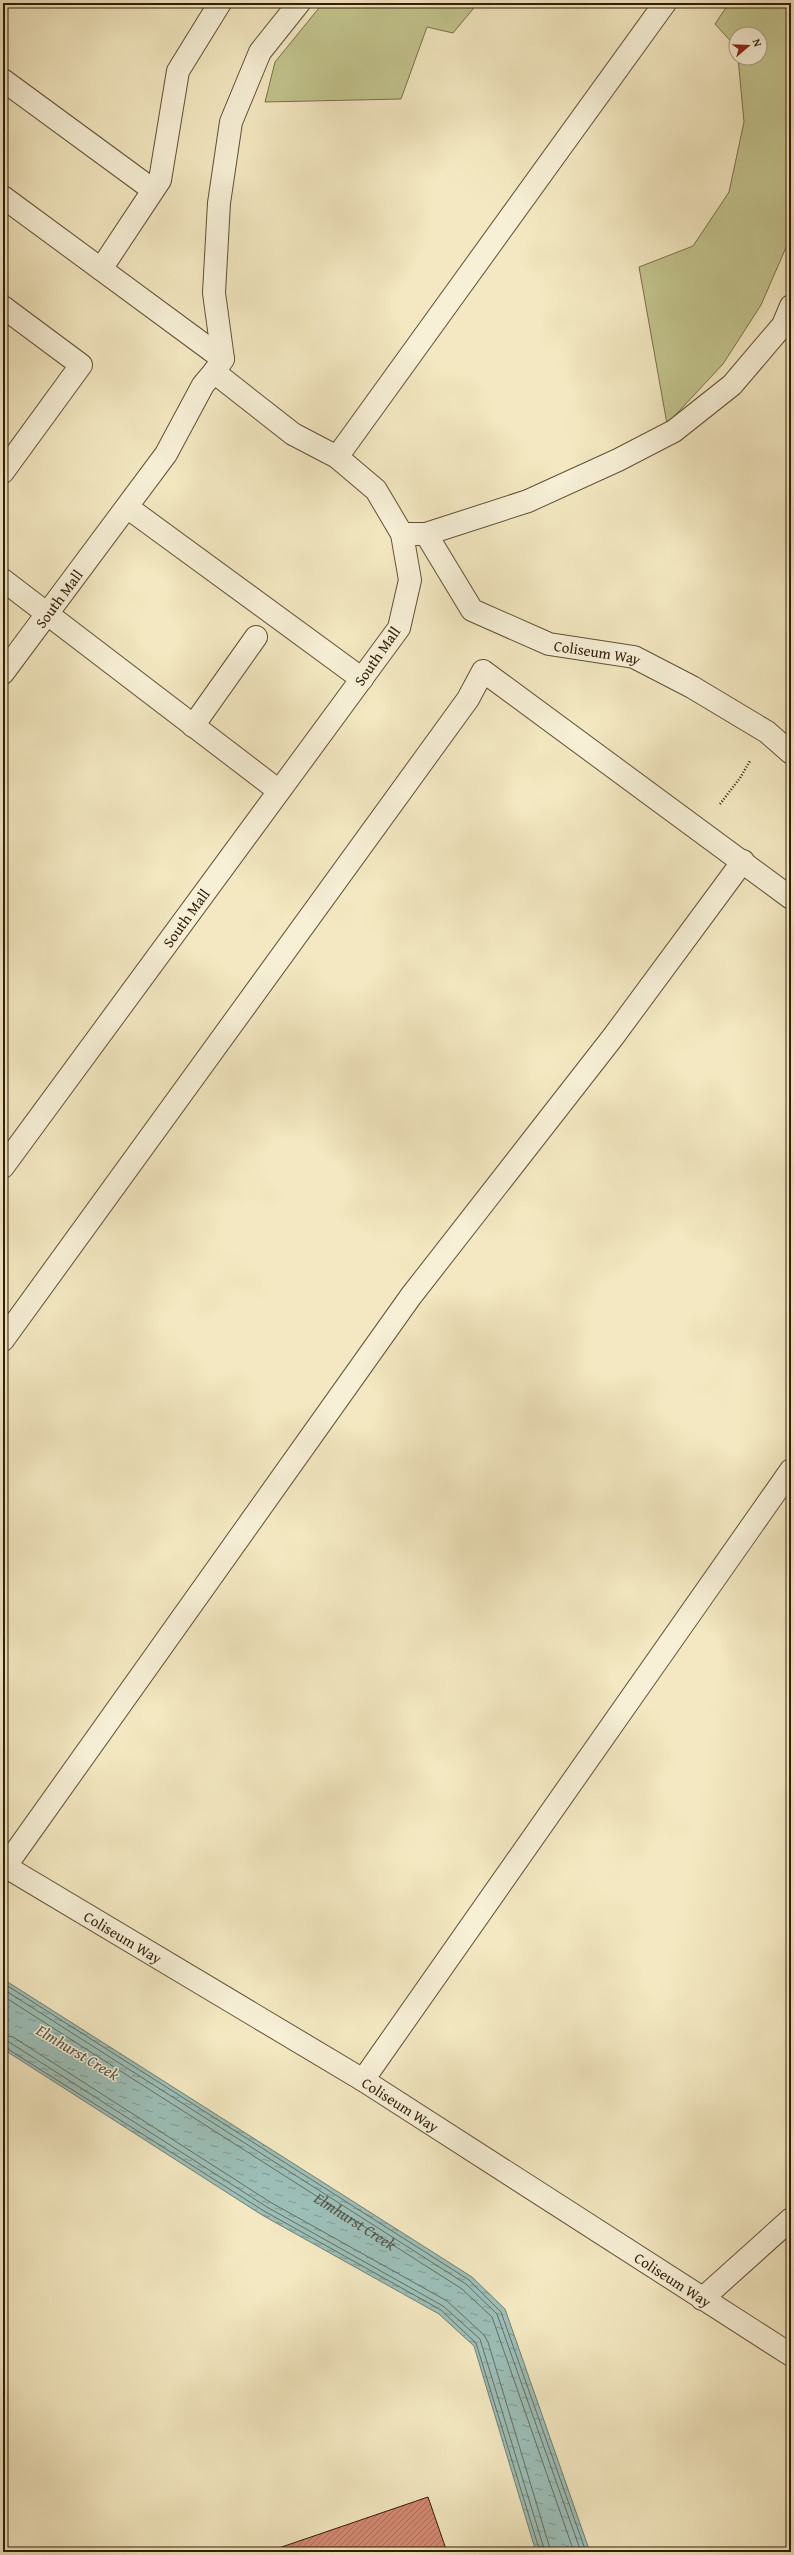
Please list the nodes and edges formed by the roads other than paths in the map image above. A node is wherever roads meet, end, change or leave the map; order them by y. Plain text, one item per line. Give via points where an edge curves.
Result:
1 (220, 3) edge
2 (299, 3) edge
3 (665, 3) edge
4 (3, 80) edge
5 (153, 190) junction
6 (3, 197) edge
7 (101, 269) junction
8 (791, 306) edge
9 (3, 307) edge
10 (219, 366) junction
11 (338, 457) junction
12 (3, 472) edge
13 (127, 507) junction
14 (402, 534) junction
15 (426, 534) junction
16 (3, 580) edge
17 (47, 614) junction
18 (256, 637) dead end
19 (3, 673) edge
20 (362, 679) junction
21 (193, 726) junction
22 (791, 753) edge
23 (279, 791) junction
24 (743, 861) junction
25 (791, 898) edge
26 (3, 1167) edge
27 (3, 1340) edge
28 (791, 1470) edge
29 (4, 1866) edge
30 (363, 2080) junction
31 (791, 2219) edge
32 (702, 2300) junction
33 (791, 2355) edge

1 - 5 lane via 178,71 160,180
2 - 10 lane via 260,52 231,122 219,203 214,293
3 - 11 lane
4 - 5 lane
5 - 7 lane
6 - 7 lane
7 - 10 lane
8 - 15 lane via 783,325 732,385 674,431 528,501
9 - 12 lane via 80,365
10 - 11 lane, South Mall via 293,434
10 - 13 lane, South Mall via 203,384 166,454
11 - 14 lane, South Mall via 376,490
13 - 17 lane, South Mall
13 - 20 lane
14 - 15 lane
14 - 20 lane, South Mall via 410,580 399,628
15 - 22 lane, Coliseum Way via 472,610 549,644 634,657 692,687 766,732
16 - 17 lane
17 - 19 lane, South Mall
17 - 21 lane
18 - 21 lane
20 - 23 lane, South Mall
21 - 23 lane
23 - 26 lane, South Mall
24 - 25 lane
24 - 27 lane via 483,670 468,699
24 - 29 lane via 614,1037 411,1296
28 - 30 lane
29 - 30 lane, Coliseum Way
30 - 32 lane, Coliseum Way
31 - 32 lane
32 - 33 lane, Coliseum Way

